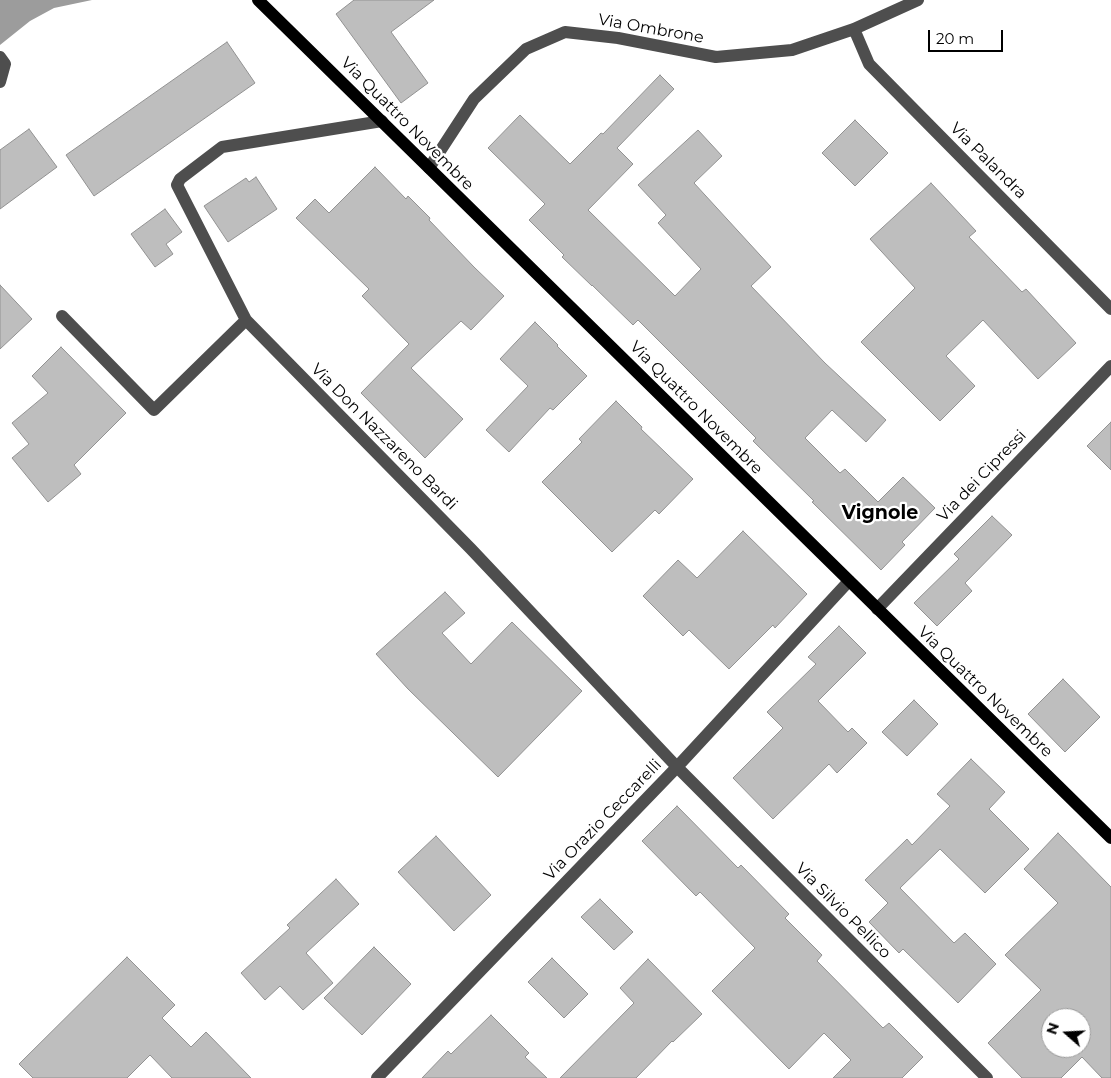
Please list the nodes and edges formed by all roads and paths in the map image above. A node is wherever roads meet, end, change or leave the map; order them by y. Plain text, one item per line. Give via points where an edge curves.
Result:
1 (918, 0) edge
2 (262, 3) edge
3 (854, 29) junction
4 (0, 57) edge
5 (0, 82) edge
6 (382, 121) junction
7 (429, 168) junction
8 (1111, 309) edge
9 (62, 316) dead end
10 (246, 320) junction
11 (1111, 366) edge
12 (849, 582) junction
13 (877, 609) junction
14 (677, 767) junction
15 (1111, 838) edge
16 (377, 1078) edge
17 (987, 1078) edge

1 - 3 street, Via Ombrone
2 - 6 main road, Via Quattro Novembre
3 - 7 street, Via Ombrone via 792,50 716,56 565,32 526,49 474,99
3 - 8 street, Via Palandra via 869,64
4 - 5 street via 5,64
6 - 7 main road, Via Quattro Novembre
6 - 10 street, Via Don Nazzareno Bardi via 222,147 180,179 176,185
7 - 12 main road, Via Quattro Novembre
9 - 10 street via 154,410
10 - 14 street, Via Don Nazzareno Bardi via 472,549
11 - 13 street, Via dei Cipressi
12 - 13 main road, Via Quattro Novembre
12 - 14 street, Via Orazio Ceccarelli
13 - 15 main road, Via Quattro Novembre
14 - 16 street, Via Orazio Ceccarelli
14 - 17 street, Via Silvio Pellico

